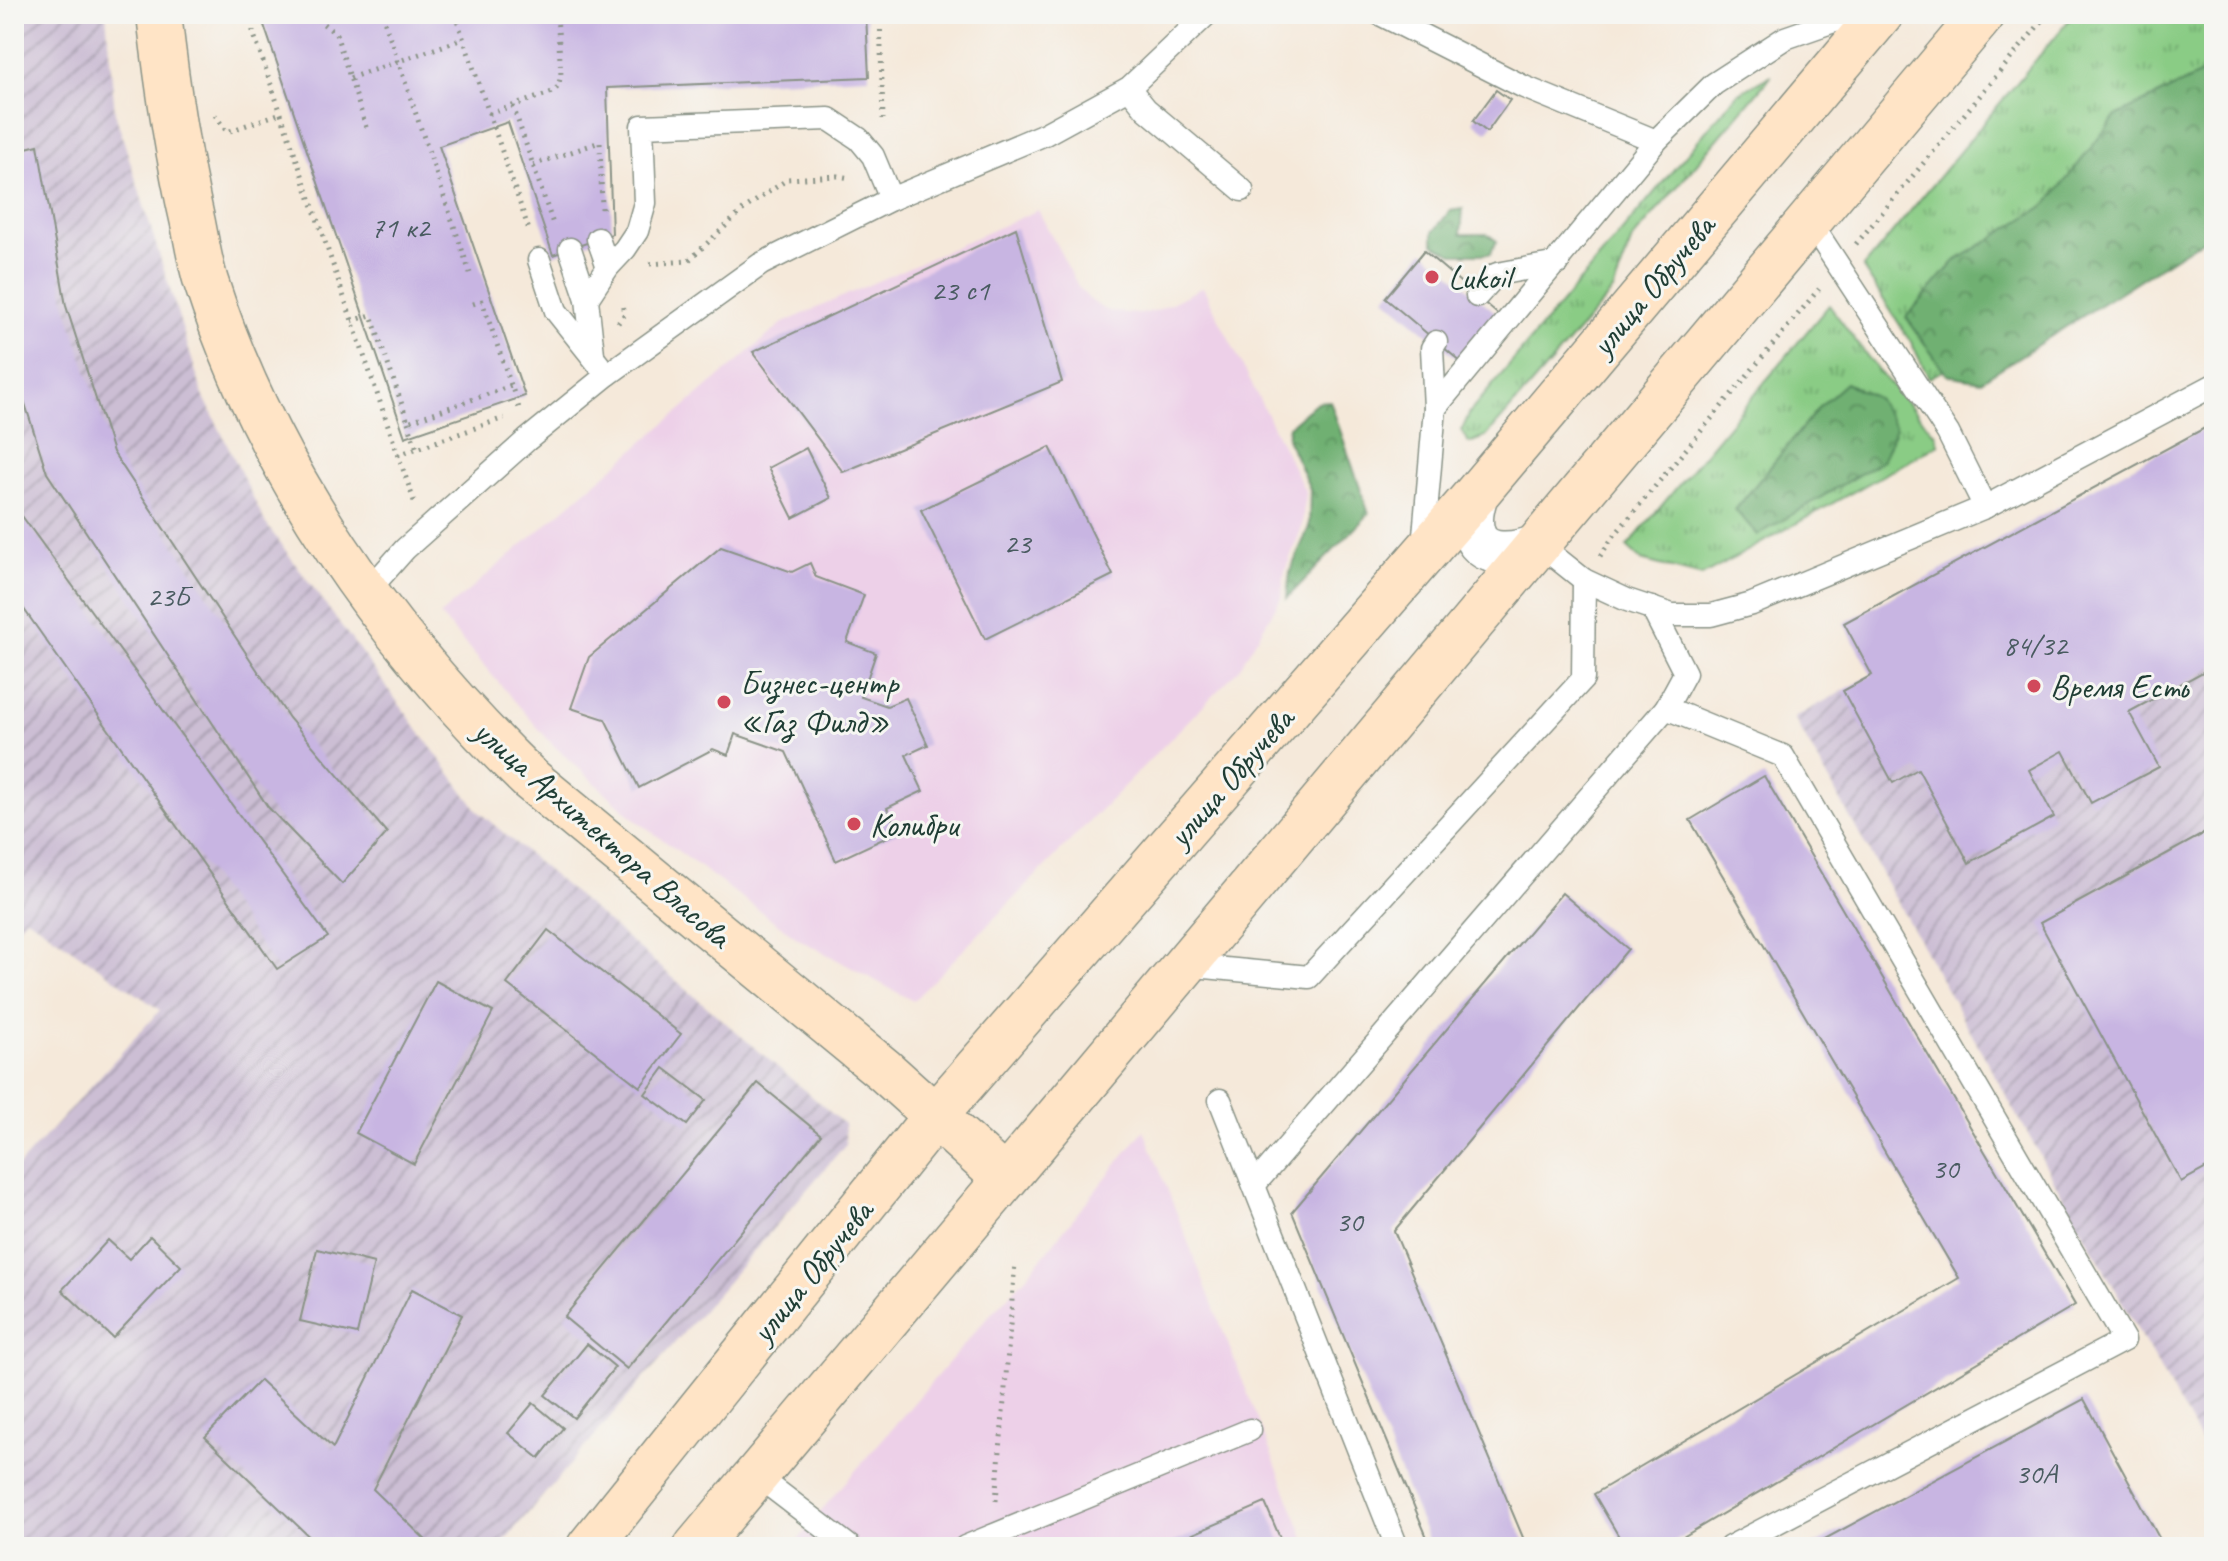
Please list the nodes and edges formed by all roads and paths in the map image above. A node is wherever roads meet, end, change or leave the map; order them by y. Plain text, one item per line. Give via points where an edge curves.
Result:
1 (159, 14) edge
2 (253, 14) edge
3 (311, 14) edge
4 (382, 14) edge
5 (455, 14) edge
6 (557, 14) edge
7 (880, 14) edge
8 (1207, 14) edge
9 (1380, 14) edge
10 (1869, 14) edge
11 (1881, 14) edge
12 (1983, 14) edge
13 (2048, 14) edge
14 (1828, 18) edge
15 (463, 39) junction
16 (398, 61) junction
17 (350, 78) junction
18 (1129, 88) junction
19 (513, 106) junction
20 (281, 113) junction
21 (489, 114) junction
22 (883, 121) dead end
23 (367, 130) dead end
24 (227, 132) dead end
25 (1656, 141) junction
26 (533, 165) junction
27 (851, 178) dead end
28 (1242, 190) dead end
29 (891, 199) junction
30 (1810, 222) junction
31 (600, 232) joint
32 (564, 244) joint
33 (539, 260) joint
34 (1558, 263) junction
35 (1839, 265) junction
36 (608, 267) junction
37 (470, 273) dead end
38 (1477, 296) dead end
39 (587, 299) junction
40 (473, 304) dead end
41 (621, 308) dead end
42 (624, 315) dead end
43 (352, 321) junction
44 (1436, 342) dead end
45 (593, 354) junction
46 (607, 375) junction
47 (2214, 385) edge
48 (511, 386) junction
49 (1435, 408) junction
50 (520, 413) dead end
51 (506, 418) dead end
52 (408, 422) junction
53 (417, 449) junction
54 (398, 455) junction
55 (1477, 493) junction
56 (1985, 507) junction
57 (419, 516) dead end
58 (1540, 545) junction
59 (1422, 556) junction
60 (1584, 580) junction
61 (367, 592) junction
62 (1652, 608) junction
63 (1666, 708) junction
64 (1184, 965) junction
65 (1220, 1100) dead end
66 (935, 1116) junction
67 (1004, 1178) junction
68 (1255, 1184) junction
69 (1015, 1263) dead end
70 (1250, 1430) dead end
71 (756, 1475) junction
72 (994, 1534) junction
73 (589, 1547) edge
74 (696, 1547) edge
75 (850, 1547) edge
76 (965, 1547) edge
77 (1397, 1547) edge
78 (1730, 1547) edge

1 - 61 main road, улица Архитектора Власова via 180,166 205,279 232,354 281,459
2 - 20 path via 253,32
3 - 17 path via 336,34
4 - 16 path
5 - 15 path
6 - 19 path via 558,87
7 - 22 path
8 - 18 lane
9 - 25 lane via 1524,87
10 - 14 lane
11 - 55 main road, улица Обручева
12 - 30 main road
13 - 35 path
14 - 25 lane via 1785,38 1714,84
15 - 16 path
15 - 21 path
16 - 17 path
16 - 37 path
17 - 23 path
18 - 28 lane via 1146,109
18 - 29 lane via 1045,134
19 - 21 path
19 - 26 path
20 - 24 path
20 - 43 path
21 - 33 path
25 - 34 lane
26 - 31 path via 600,142
26 - 32 path
27 - 36 path via 788,179 744,209 688,261
29 - 36 lane via 873,156 859,139 829,119 642,126 645,203 637,231
29 - 46 lane via 761,264
30 - 35 lane
30 - 58 main road
31 - 36 lane
32 - 39 lane
33 - 45 lane via 556,311
34 - 38 lane via 1497,274
34 - 49 lane
35 - 56 lane via 1948,433
35 - 60 path via 1613,537
36 - 39 lane
39 - 45 lane
40 - 48 path via 482,301
41 - 42 path
43 - 52 path via 371,315
43 - 54 path
44 - 49 lane
45 - 46 lane
46 - 61 lane via 405,549
47 - 56 lane
48 - 50 path
48 - 52 path
49 - 59 lane
51 - 53 path
52 - 53 path
53 - 54 path
54 - 57 path
55 - 58 street via 1472,520 1484,546 1508,555
55 - 59 main road, улица Обручева
56 - 62 lane via 1752,604 1711,615 1672,615
58 - 60 lane
58 - 64 main road
59 - 66 main road, улица Обручева
60 - 62 lane
60 - 64 lane via 1583,679 1309,977
61 - 66 main road, улица Архитектора Власова via 479,730 530,779
62 - 63 lane via 1685,673
63 - 68 lane
63 - 78 lane via 1783,756 2124,1340
64 - 67 main road
65 - 68 lane
66 - 67 main road, улица Архитектора Власова
66 - 73 main road, улица Обручева
67 - 71 main road
68 - 77 lane
69 - 72 path
70 - 72 lane
71 - 74 main road
71 - 75 lane
72 - 76 lane

